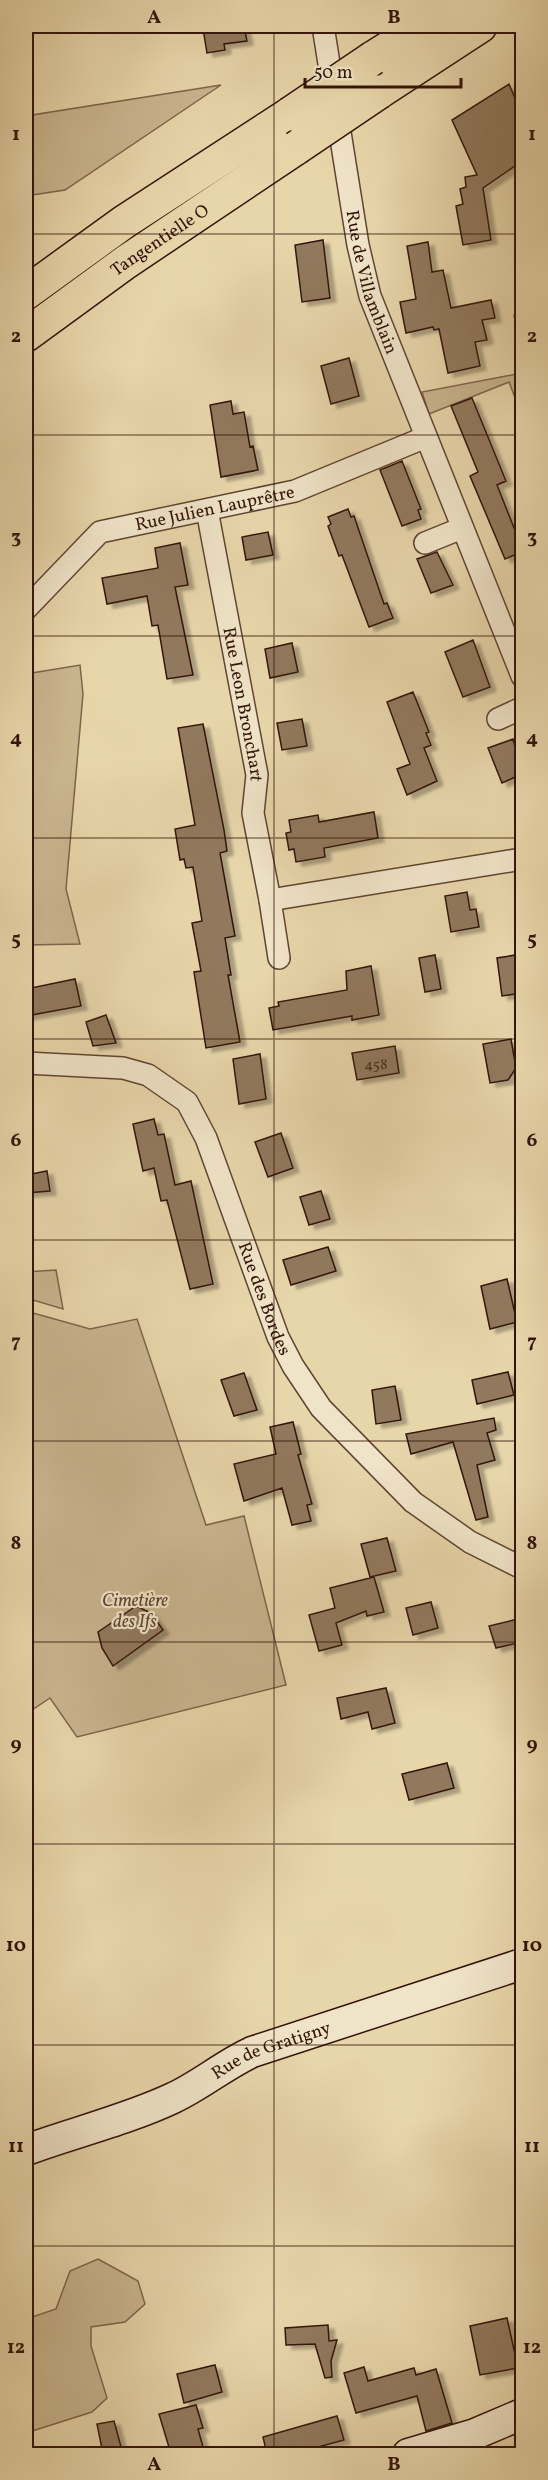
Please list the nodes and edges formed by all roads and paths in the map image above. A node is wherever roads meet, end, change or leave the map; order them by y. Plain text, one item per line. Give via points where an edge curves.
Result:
1 (323, 26) edge
2 (424, 26) edge
3 (480, 26) edge
4 (26, 293) edge
5 (26, 335) edge
6 (426, 437) junction
7 (207, 510) junction
8 (462, 528) junction
9 (425, 543) dead end
10 (26, 609) edge
11 (522, 676) edge
12 (522, 708) edge
13 (498, 718) dead end
14 (522, 859) edge
15 (270, 900) junction
16 (279, 958) dead end
17 (26, 1063) edge
18 (522, 1568) edge
19 (522, 1964) edge
20 (26, 2150) edge
21 (522, 2414) edge
22 (408, 2454) edge

1 - 6 street, Rue de Villamblain via 358,245 370,296
2 - 4 main road, Tangentielle O, bridge via 124,222
3 - 5 main road, Tangentielle O, bridge via 126,262
6 - 7 street, Rue Julien Lauprêtre via 295,491
6 - 8 street, Rue de Villamblain
7 - 10 street, Rue Julien Lauprêtre via 100,532
7 - 15 street, Rue Leon Bronchart via 257,775 254,813
8 - 9 street
8 - 11 street, Rue de Villamblain
12 - 13 street
14 - 15 street
15 - 16 street, Rue Leon Bronchart
17 - 18 street, Rue des Bordes via 123,1068 148,1076 187,1102 206,1138 278,1337 321,1408 413,1502 470,1542
19 - 20 street, Rue de Gratigny via 252,2052 170,2099
21 - 22 street via 475,2434

